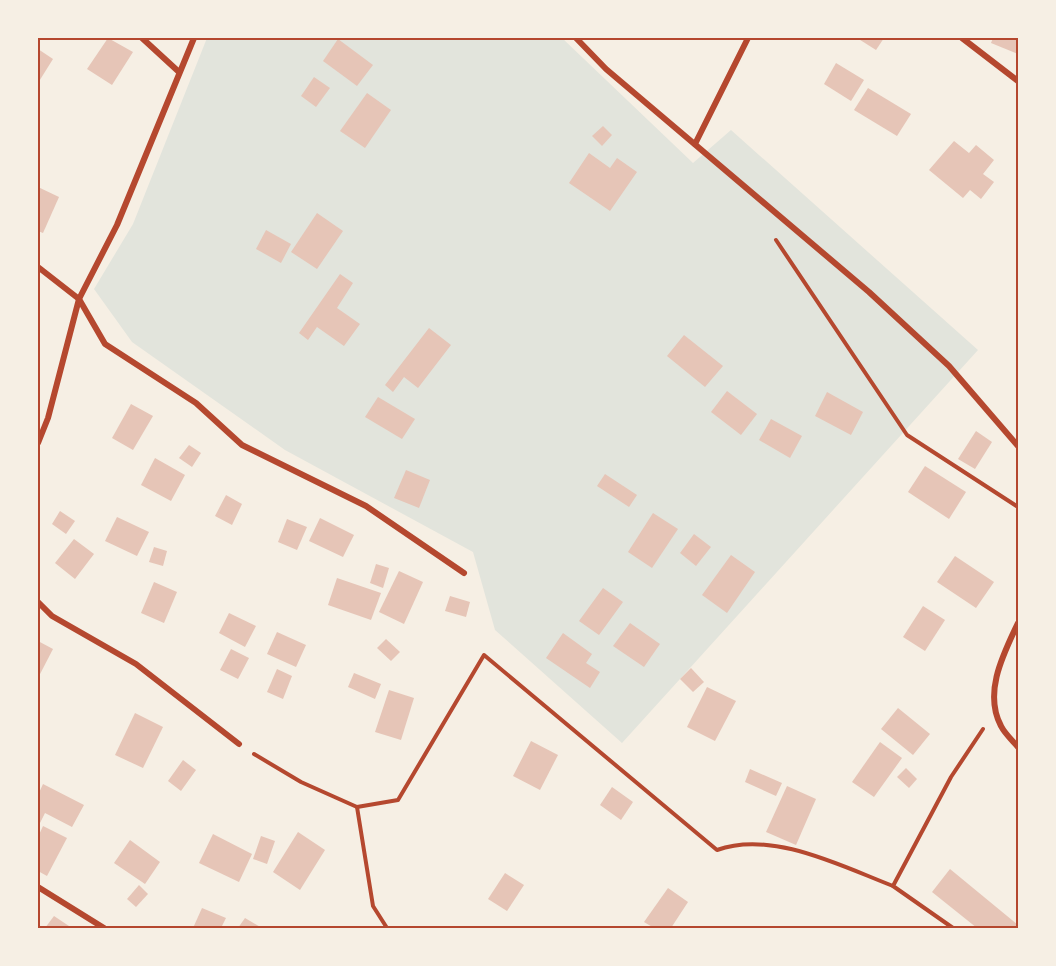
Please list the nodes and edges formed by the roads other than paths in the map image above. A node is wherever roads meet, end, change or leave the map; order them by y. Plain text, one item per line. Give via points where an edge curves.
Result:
1 (142, 38) edge
2 (194, 38) edge
3 (576, 38) edge
4 (747, 38) edge
5 (962, 38) edge
6 (179, 72) junction
7 (1018, 81) edge
8 (695, 144) junction
9 (38, 267) edge
10 (79, 299) junction
11 (38, 443) edge
12 (1018, 446) edge
13 (464, 573) dead end
14 (38, 602) edge
15 (1018, 623) edge
16 (238, 744) road end
17 (1018, 747) edge
18 (38, 887) edge
19 (104, 928) edge

1 - 6 street
2 - 6 street
3 - 8 street via 606,69
4 - 8 street
5 - 7 street
6 - 10 street via 117,225
8 - 12 street via 869,292 948,366
9 - 10 street
10 - 11 street
10 - 13 street via 105,344 196,403 242,445 366,506
14 - 16 street via 52,616 136,664
15 - 17 street via 1000,661 995,711 1001,727
18 - 19 street

